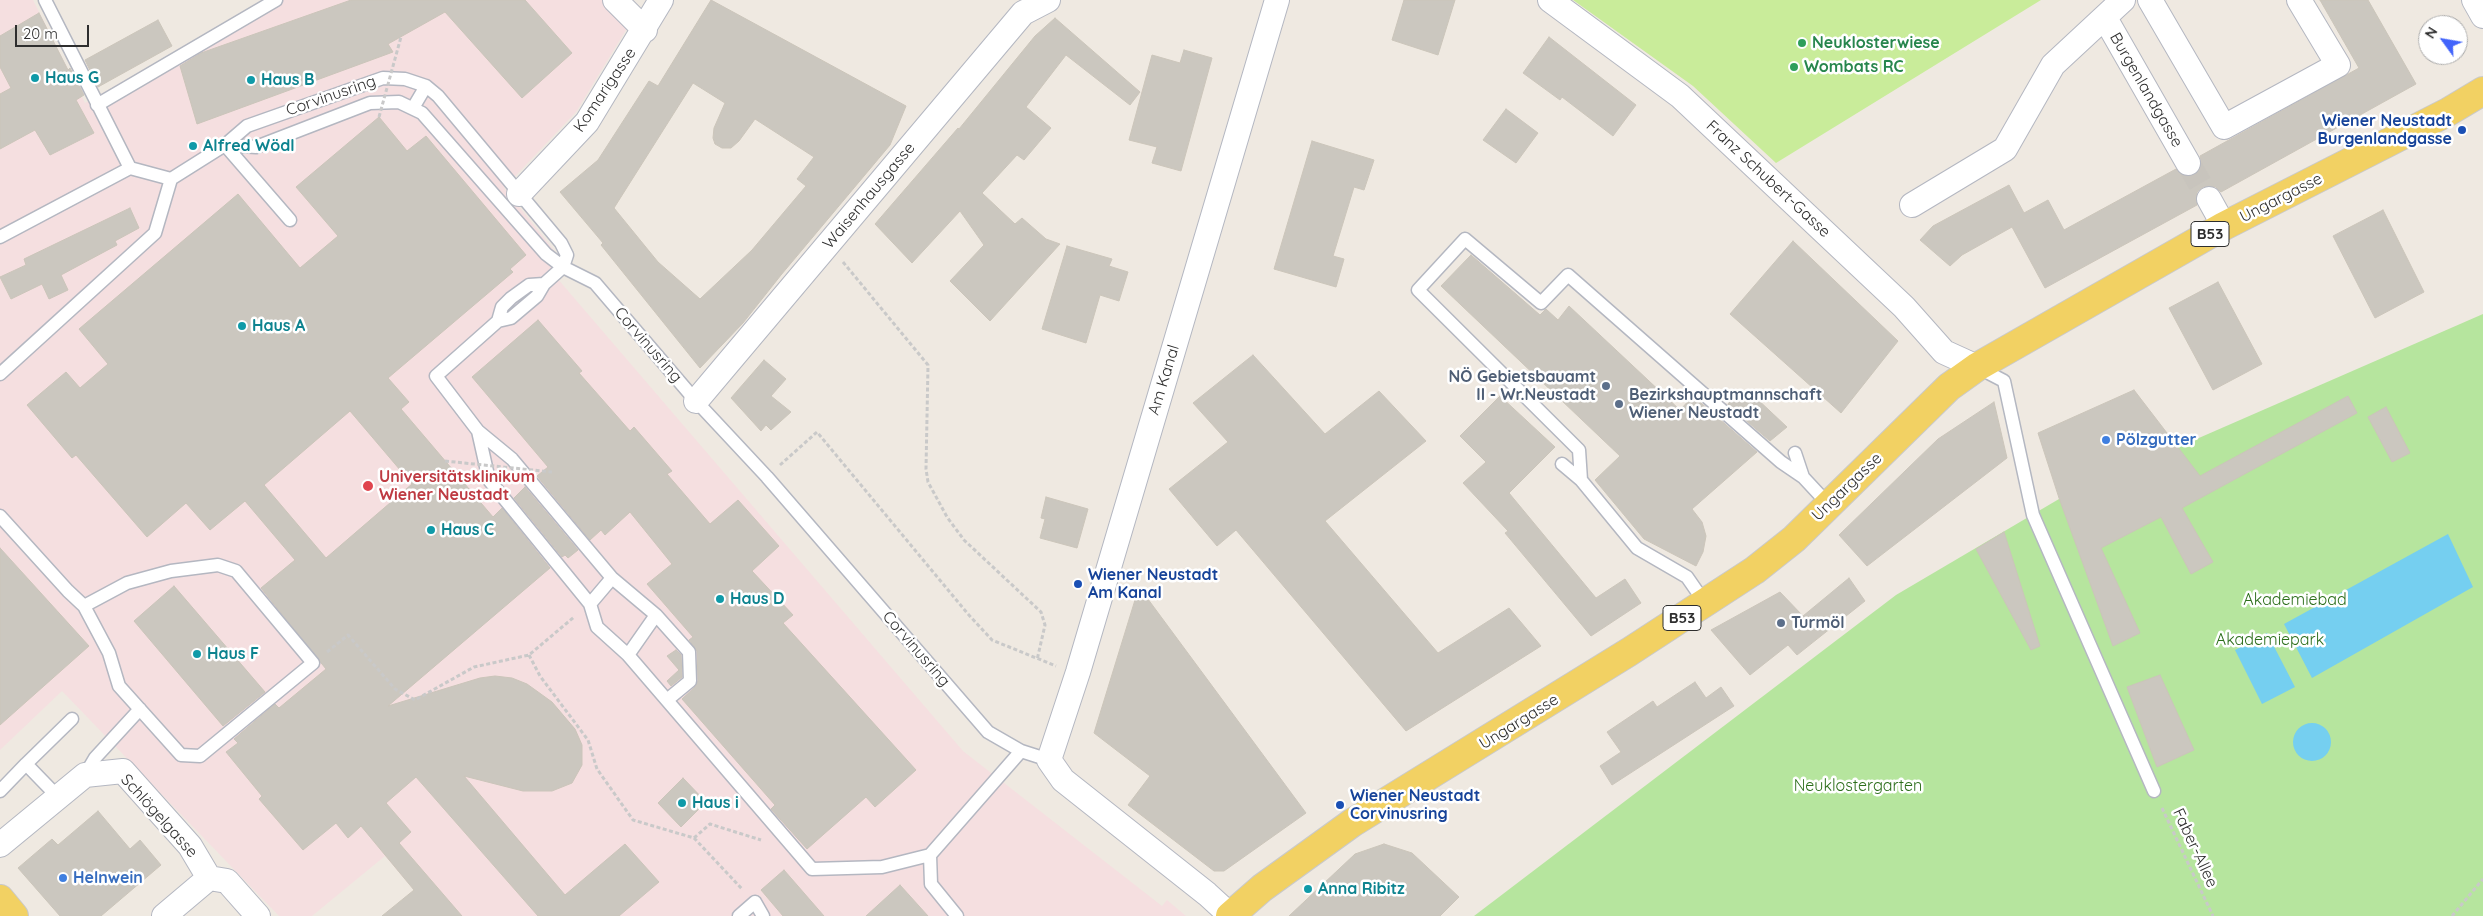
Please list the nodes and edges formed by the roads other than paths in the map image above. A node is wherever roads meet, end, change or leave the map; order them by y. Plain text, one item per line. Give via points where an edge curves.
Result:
1 (45, 0) edge
2 (276, 0) edge
3 (615, 0) edge
4 (661, 0) edge
5 (1048, 0) edge
6 (1277, 0) edge
7 (1550, 0) edge
8 (2123, 0) edge
9 (2150, 0) edge
10 (2299, 0) edge
11 (2474, 0) edge
12 (2483, 16) edge
13 (2105, 18) junction
14 (645, 30) junction
15 (426, 86) junction
16 (2483, 91) edge
17 (97, 105) junction
18 (413, 108) junction
19 (225, 145) junction
20 (2188, 163) tunnel mouth
21 (130, 168) junction
22 (170, 180) junction
23 (519, 194) junction
24 (2208, 199) tunnel mouth
25 (1912, 204) dead end
26 (290, 220) dead end
27 (2224, 226) junction
28 (0, 237) edge
29 (563, 267) junction
30 (1977, 367) junction
31 (0, 374) edge
32 (696, 401) junction
33 (478, 431) junction
34 (1795, 453) dead end
35 (1562, 464) dead end
36 (1802, 477) junction
37 (1581, 480) junction
38 (1829, 505) junction
39 (0, 516) edge
40 (612, 578) junction
41 (1705, 603) junction
42 (590, 604) junction
43 (84, 606) junction
44 (656, 615) junction
45 (628, 654) junction
46 (667, 700) junction
47 (140, 709) junction
48 (72, 718) dead end
49 (1021, 751) junction
50 (1049, 760) junction
51 (26, 764) junction
52 (85, 775) junction
53 (0, 791) edge
54 (2154, 791) road end
55 (58, 797) junction
56 (0, 845) edge
57 (930, 854) junction
58 (209, 878) junction
59 (0, 899) edge
60 (14, 916) edge
61 (164, 916) edge
62 (258, 916) edge
63 (739, 916) edge
64 (763, 916) edge
65 (957, 916) edge
66 (1230, 916) edge

1 - 17 lane
2 - 17 lane
3 - 14 street
4 - 14 street, Komarigasse
5 - 32 street, Waisenhausgasse via 1023,13
6 - 50 street, Am Kanal
7 - 30 street, Franz Schubert-Gasse via 1680,96 1904,307 1944,352
8 - 13 street
9 - 10 street via 2224,127 2338,65
11 - 12 street
13 - 20 street, Burgenlandgasse
13 - 25 street via 2052,65 2005,149
14 - 23 street, Komarigasse via 587,122
15 - 18 lane
15 - 19 lane, Corvinusring via 405,79 383,78 247,126
15 - 23 lane, Corvinusring via 438,96
16 - 27 main road, Ungargasse / B53
17 - 21 lane
18 - 19 lane via 399,102 370,103 256,147
18 - 29 lane via 422,114 546,254
19 - 22 lane, Corvinusring
19 - 26 lane
21 - 22 lane
21 - 28 lane
22 - 31 lane via 155,232
23 - 29 lane, Corvinusring via 561,244 567,255
24 - 27 street
27 - 30 main road, Ungargasse / B53
29 - 32 lane, Corvinusring via 595,283
29 - 33 lane via 544,284 529,285 511,298 502,307 498,322 436,376
30 - 38 main road, Ungargasse / B53 via 1948,387
30 - 54 lane via 2004,381 2032,515
32 - 49 lane, Corvinusring via 767,477 988,732
33 - 40 lane via 512,459
33 - 42 lane via 489,480
34 - 36 lane
35 - 37 lane
36 - 37 lane via 1568,275 1541,302 1465,238 1418,290 1579,450
36 - 38 lane
37 - 41 lane via 1637,548 1687,577
38 - 41 main road, Ungargasse / B53 via 1794,539
39 - 43 lane
40 - 42 lane
40 - 44 lane
41 - 66 main road, Ungargasse / B53 via 1352,824 1262,888
42 - 45 lane via 597,627
43 - 47 lane via 109,653 120,686
43 - 47 lane via 127,583 171,571 218,565 236,571 313,664 200,756 181,755
44 - 45 lane
44 - 46 lane via 689,652 690,681
45 - 46 lane
46 - 57 lane via 812,869 882,867
47 - 52 lane via 95,758
48 - 51 lane
49 - 50 lane, Corvinusring
49 - 57 lane
50 - 66 street via 1063,780 1207,894
51 - 53 lane
51 - 55 lane
52 - 55 street
52 - 58 street, Schlögelgasse via 123,771 190,846
55 - 56 street
57 - 65 lane via 931,884
58 - 61 street
58 - 62 street via 227,881
59 - 60 main road
63 - 64 lane via 755,902

